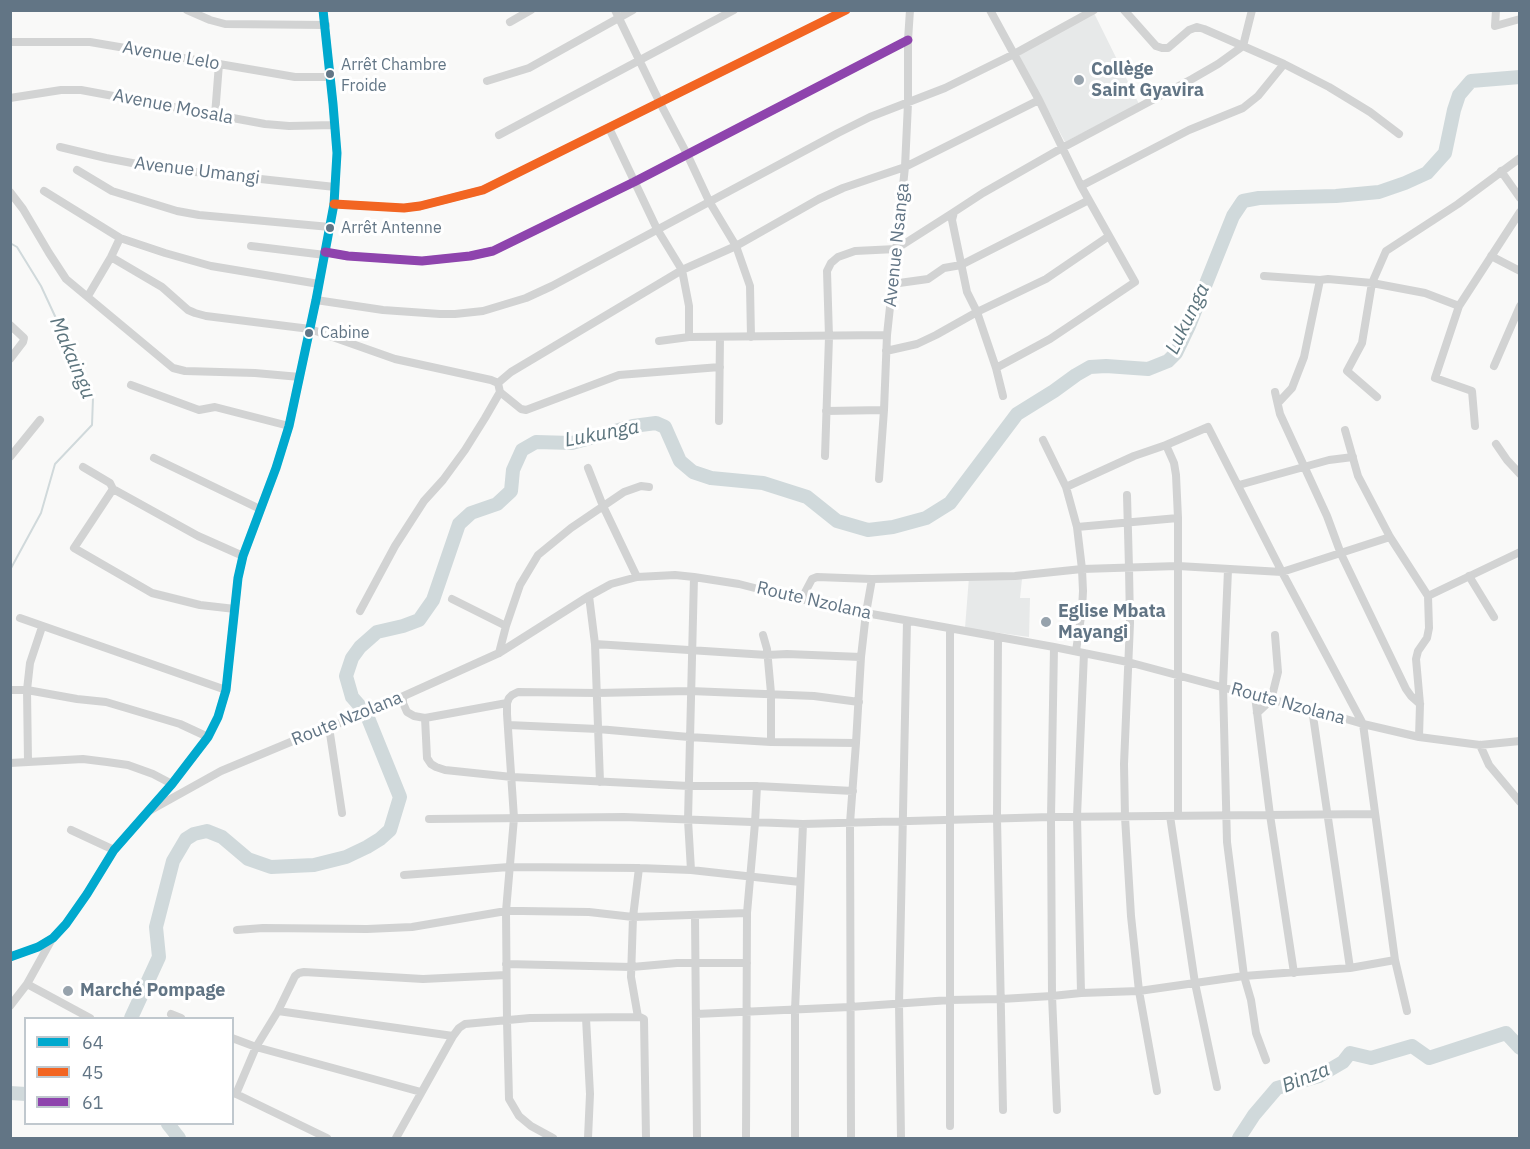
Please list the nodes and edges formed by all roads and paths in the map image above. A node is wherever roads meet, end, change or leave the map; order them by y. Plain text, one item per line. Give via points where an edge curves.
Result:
1 (187, 10) edge
2 (323, 10) edge
3 (531, 10) edge
4 (633, 10) edge
5 (734, 10) edge
6 (846, 10) edge
7 (910, 10) edge
8 (990, 10) edge
9 (1094, 10) edge
10 (1124, 10) edge
11 (1252, 10) edge
12 (1496, 10) edge
13 (617, 14) edge
14 (1520, 19) edge
15 (510, 22) dead end
16 (326, 25) junction
17 (908, 40) junction
18 (10, 42) edge
19 (1243, 46) junction
20 (1014, 54) junction
21 (640, 60) junction
22 (219, 64) junction
23 (1284, 64) junction
24 (331, 77) junction
25 (487, 81) dead end
26 (10, 98) edge
27 (1038, 100) junction
28 (660, 103) junction
29 (908, 103) junction
30 (215, 115) junction
31 (335, 126) junction
32 (609, 128) junction
33 (1399, 134) dead end
34 (499, 135) dead end
35 (60, 147) dead end
36 (1062, 148) junction
37 (687, 154) junction
38 (1520, 158) edge
39 (905, 168) junction
40 (77, 170) dead end
41 (1501, 171) junction
42 (634, 182) junction
43 (1081, 186) junction
44 (335, 187) junction
45 (44, 191) dead end
46 (10, 192) edge
47 (1520, 198) edge
48 (1089, 200) junction
49 (710, 201) junction
50 (334, 204) junction
51 (954, 212) junction
52 (1520, 212) edge
53 (330, 227) junction
54 (657, 229) junction
55 (1109, 236) junction
56 (120, 238) junction
57 (251, 246) dead end
58 (736, 246) junction
59 (896, 249) junction
60 (325, 253) junction
61 (1491, 256) junction
62 (111, 257) junction
63 (962, 265) junction
64 (682, 270) junction
65 (1520, 271) edge
66 (1264, 276) dead end
67 (1320, 280) junction
68 (1372, 283) junction
69 (319, 284) junction
70 (892, 284) junction
71 (88, 296) junction
72 (316, 300) junction
73 (1459, 306) junction
74 (1520, 306) edge
75 (976, 312) junction
76 (10, 325) edge
77 (310, 329) junction
78 (887, 335) junction
79 (689, 337) junction
80 (720, 337) junction
81 (751, 337) junction
82 (829, 337) junction
83 (659, 341) dead end
84 (886, 351) junction
85 (10, 359) edge
86 (1494, 366) dead end
87 (720, 367) junction
88 (996, 368) junction
89 (300, 377) junction
90 (498, 383) junction
91 (131, 385) dead end
92 (500, 392) junction
93 (1275, 392) dead end
94 (1003, 396) dead end
95 (1377, 397) dead end
96 (1278, 403) junction
97 (884, 410) junction
98 (826, 411) junction
99 (40, 420) dead end
100 (719, 421) dead end
101 (289, 426) junction
102 (1475, 426) dead end
103 (1346, 430) dead end
104 (1043, 440) dead end
105 (1496, 444) dead end
106 (1166, 446) junction
107 (10, 456) edge
108 (825, 456) dead end
109 (1353, 457) junction
110 (154, 458) dead end
111 (1305, 466) junction
112 (83, 467) dead end
113 (588, 468) dead end
114 (1520, 474) edge
115 (879, 479) dead end
116 (1239, 485) junction
117 (649, 487) dead end
118 (1066, 487) junction
119 (113, 489) junction
120 (1127, 495) dead end
121 (603, 506) junction
122 (260, 510) junction
123 (1178, 518) junction
124 (1128, 522) junction
125 (1077, 527) junction
126 (1390, 537) junction
127 (1520, 552) edge
128 (1341, 554) junction
129 (243, 556) junction
130 (1178, 566) junction
131 (1130, 568) junction
132 (1082, 569) junction
133 (1227, 570) junction
134 (1282, 572) junction
135 (1469, 576) junction
136 (637, 577) junction
137 (694, 577) junction
138 (872, 579) junction
139 (589, 596) junction
140 (1428, 596) junction
141 (802, 598) junction
142 (452, 599) dead end
143 (235, 609) junction
144 (360, 611) dead end
145 (866, 613) junction
146 (1494, 617) dead end
147 (20, 618) dead end
148 (907, 621) junction
149 (506, 626) junction
150 (42, 627) junction
151 (950, 629) junction
152 (764, 635) dead end
153 (1275, 635) dead end
154 (998, 638) junction
155 (595, 644) junction
156 (1054, 647) junction
157 (691, 650) junction
158 (1080, 652) junction
159 (499, 653) junction
160 (767, 655) junction
161 (861, 657) junction
162 (1128, 662) junction
163 (1178, 675) junction
164 (1223, 686) junction
165 (10, 690) edge
166 (27, 690) junction
167 (226, 690) junction
168 (690, 692) junction
169 (597, 693) junction
170 (771, 693) junction
171 (1255, 696) junction
172 (403, 697) junction
173 (1271, 700) junction
174 (859, 702) junction
175 (507, 703) junction
176 (1420, 704) junction
177 (1312, 709) junction
178 (1257, 713) junction
179 (425, 718) junction
180 (1363, 724) junction
181 (508, 725) junction
182 (329, 727) junction
183 (598, 729) junction
184 (208, 737) junction
185 (690, 737) junction
186 (1419, 737) junction
187 (1520, 741) edge
188 (771, 742) junction
189 (856, 743) junction
190 (1480, 745) junction
191 (28, 761) junction
192 (10, 763) edge
193 (512, 777) junction
194 (600, 782) junction
195 (172, 784) junction
196 (689, 786) junction
197 (757, 786) junction
198 (853, 791) junction
199 (1520, 802) edge
200 (149, 811) junction
201 (342, 813) dead end
202 (1328, 813) junction
203 (1375, 814) junction
204 (1270, 815) junction
205 (1077, 816) junction
206 (1174, 816) junction
207 (1226, 816) junction
208 (1051, 817) junction
209 (1125, 817) junction
210 (514, 818) junction
211 (997, 818) junction
212 (429, 819) dead end
213 (949, 819) junction
214 (688, 820) junction
215 (904, 821) junction
216 (755, 823) junction
217 (850, 823) junction
218 (803, 824) junction
219 (71, 830) dead end
220 (114, 850) junction
221 (509, 867) junction
222 (639, 868) junction
223 (690, 870) junction
224 (405, 875) dead end
225 (750, 876) junction
226 (800, 882) junction
227 (506, 911) junction
228 (747, 913) junction
229 (695, 915) junction
230 (633, 917) junction
231 (237, 930) dead end
232 (52, 938) junction
233 (10, 957) edge
234 (1395, 960) junction
235 (694, 963) junction
236 (747, 963) junction
237 (506, 964) junction
238 (632, 967) junction
239 (1350, 968) junction
240 (1294, 973) junction
241 (506, 975) junction
242 (1244, 976) junction
243 (1195, 983) junction
244 (27, 984) junction
245 (1139, 991) junction
246 (1081, 993) junction
247 (1052, 996) junction
248 (1001, 999) junction
249 (950, 1000) junction
250 (900, 1004) junction
251 (10, 1006) edge
252 (850, 1008) junction
253 (795, 1010) junction
254 (278, 1011) junction
255 (1407, 1011) dead end
256 (747, 1012) junction
257 (171, 1014) dead end
258 (696, 1014) junction
259 (88, 1017) edge
260 (178, 1017) edge
261 (638, 1017) junction
262 (586, 1018) junction
263 (507, 1021) junction
264 (453, 1036) junction
265 (234, 1039) edge
266 (256, 1047) junction
267 (1266, 1060) dead end
268 (1217, 1087) dead end
269 (1157, 1091) dead end
270 (421, 1092) junction
271 (234, 1093) edge
272 (1002, 1110) dead end
273 (1057, 1110) dead end
274 (950, 1125) dead end
275 (327, 1138) edge
276 (396, 1138) edge
277 (553, 1138) edge
278 (588, 1138) edge
279 (646, 1138) edge
280 (697, 1138) edge
281 (746, 1138) edge
282 (795, 1138) edge
283 (851, 1138) edge
284 (901, 1138) edge

1 - 16 street via 225,24
2 - 16 street
3 - 15 street
4 - 13 street
5 - 21 street
6 - 28 street
7 - 17 street, Avenue Nsanga
8 - 20 street
9 - 20 street
10 - 19 street via 1162,48 1168,48 1197,27
11 - 19 street
12 - 14 street via 1496,26
13 - 21 street
13 - 25 street via 529,68
16 - 24 street
17 - 29 street, Avenue Nsanga
17 - 37 street
18 - 22 street, Avenue Lelo via 90,42
19 - 23 street
19 - 36 street via 1192,80
20 - 27 street
20 - 29 street
21 - 28 street
21 - 34 street
22 - 24 street, Avenue Lelo via 295,77
22 - 30 street
23 - 33 street via 1347,97
23 - 43 street via 1243,108 1189,130
24 - 31 street
26 - 30 street, Avenue Mosala via 81,90
27 - 36 street
27 - 39 street
28 - 32 street
28 - 37 street
29 - 39 street, Avenue Nsanga
29 - 49 street via 870,117
30 - 31 street, Avenue Mosala via 265,124
31 - 44 street
32 - 42 street
32 - 50 street via 483,190 404,208
35 - 44 street, Avenue Umangi via 158,168
36 - 43 street
36 - 51 street
37 - 42 street
37 - 49 street
38 - 41 street
39 - 58 street via 819,199
39 - 59 street, Avenue Nsanga
40 - 53 street via 112,191 177,211
41 - 47 street
41 - 68 street via 1386,251
42 - 54 street
42 - 60 street via 493,251 434,261
43 - 48 street
44 - 50 street
45 - 56 street
46 - 71 street via 66,279
48 - 55 street
48 - 63 street
49 - 54 street
49 - 58 street
50 - 53 street
51 - 59 street
51 - 63 street via 952,220
52 - 61 street
53 - 60 street
54 - 64 street
54 - 72 street via 552,286 483,311 428,314
55 - 75 street via 1046,279
55 - 88 street via 1135,282 1050,339
56 - 62 street
56 - 69 street via 211,266
57 - 60 street
58 - 64 street
58 - 81 street via 750,286
59 - 70 street, Avenue Nsanga
59 - 82 street via 855,251 831,263 827,271
60 - 69 street
61 - 65 street
61 - 73 street
62 - 71 street
62 - 77 street via 162,287 195,313
63 - 70 street via 944,268 928,279
63 - 75 street
64 - 79 street via 689,306
64 - 90 street
66 - 67 street
67 - 68 street
67 - 96 street via 1304,357 1292,388
68 - 73 street via 1425,293
68 - 95 street via 1362,343 1347,371
69 - 72 street
70 - 78 street, Avenue Nsanga
71 - 89 street via 177,369
72 - 77 street
73 - 102 street via 1435,378 1472,391
74 - 86 street
75 - 84 street via 917,344
75 - 88 street
76 - 85 street via 24,338
77 - 89 street
77 - 90 street via 395,359
78 - 82 street
78 - 84 street, Avenue Nsanga
79 - 80 street
79 - 83 street
80 - 81 street
80 - 87 street
81 - 82 street
82 - 98 street
84 - 97 street, Avenue Nsanga
87 - 92 street via 619,375 526,410
87 - 100 street
88 - 94 street
89 - 101 street
90 - 92 street
91 - 101 street via 200,410 215,407
92 - 144 street via 465,450 412,519
93 - 96 street
96 - 111 street
97 - 98 street
97 - 115 street, Avenue Nsanga
98 - 108 street
99 - 107 street
101 - 122 street
103 - 109 street
104 - 118 street
105 - 114 street
106 - 116 street via 1208,427
106 - 118 street
106 - 123 street via 1174,463
109 - 111 street
109 - 126 street via 1358,476
110 - 122 street
111 - 116 street
111 - 128 street
112 - 119 street via 110,483
113 - 121 street
116 - 134 street
117 - 121 street via 631,489
118 - 125 street
119 - 129 street
119 - 143 street via 74,548 152,593
120 - 124 street
121 - 136 street
121 - 149 street via 537,555 520,585
122 - 129 street
123 - 124 street
123 - 130 street
124 - 125 street
124 - 131 street
125 - 132 street
126 - 128 street
126 - 140 street
127 - 135 street
128 - 134 street
128 - 176 street via 1406,690
129 - 143 street
130 - 131 street
130 - 133 street
130 - 163 street
131 - 132 street
131 - 162 street
132 - 138 street via 1015,576
132 - 158 street
133 - 134 street
133 - 164 street
134 - 180 street
135 - 140 street
135 - 146 street
136 - 137 street, Route Nzolana
136 - 139 street, Route Nzolana
137 - 141 street, Route Nzolana
137 - 157 street
138 - 141 street via 817,577
138 - 145 street
139 - 155 street
139 - 159 street, Route Nzolana
140 - 176 street via 1429,628 1416,659
141 - 145 street, Route Nzolana
142 - 149 street
143 - 167 street
145 - 148 street, Route Nzolana
145 - 161 street
147 - 150 street
148 - 151 street, Route Nzolana
148 - 215 street
149 - 159 street
150 - 166 street via 30,663
150 - 167 street
151 - 154 street, Route Nzolana
151 - 213 street
152 - 160 street
153 - 173 street via 1278,672
154 - 156 street, Route Nzolana
154 - 211 street
155 - 157 street
155 - 169 street
156 - 158 street, Route Nzolana
156 - 208 street
157 - 160 street
157 - 168 street
158 - 162 street, Route Nzolana
158 - 205 street
159 - 172 street, Route Nzolana
160 - 161 street
160 - 170 street
161 - 174 street
162 - 163 street, Route Nzolana
162 - 209 street
163 - 164 street, Route Nzolana
163 - 206 street
164 - 171 street, Route Nzolana
164 - 207 street
165 - 166 street
166 - 184 street via 106,702 180,724
166 - 191 street
167 - 184 street
168 - 169 street
168 - 170 street
168 - 185 street
169 - 175 street via 518,692
169 - 183 street
170 - 174 street
170 - 188 street
171 - 173 street, Route Nzolana
171 - 178 street
172 - 179 street via 407,712
172 - 182 street, Route Nzolana
173 - 177 street, Route Nzolana
173 - 178 street
174 - 189 street
175 - 179 street
175 - 181 street
176 - 186 street
177 - 180 street, Route Nzolana
177 - 202 street
178 - 204 street
179 - 193 street via 427,758 431,764 467,773
180 - 186 street, Route Nzolana
180 - 203 street
181 - 183 street
181 - 193 street
182 - 200 street, Route Nzolana via 221,771
182 - 201 street
183 - 185 street
183 - 194 street
184 - 195 street
185 - 188 street
185 - 196 street
186 - 190 street, Route Nzolana
187 - 190 street, Route Nzolana
188 - 189 street
189 - 198 street
190 - 199 street via 1489,765
191 - 192 street
191 - 195 street via 83,759 128,765
193 - 194 street
193 - 210 street
194 - 196 street
195 - 200 street
196 - 197 street
196 - 214 street
197 - 198 street
197 - 216 street
198 - 217 street
200 - 220 street
202 - 203 street
202 - 204 street
202 - 239 street
203 - 234 street
204 - 207 street
204 - 240 street
205 - 208 street
205 - 209 street
205 - 246 street
206 - 207 street
206 - 209 street
206 - 243 street
207 - 242 street
208 - 211 street
208 - 247 street
209 - 245 street
210 - 212 street
210 - 214 street
210 - 221 street
211 - 213 street
211 - 248 street
213 - 215 street
213 - 249 street
214 - 216 street
214 - 223 street
215 - 217 street
215 - 250 street
216 - 218 street
216 - 225 street
217 - 218 street
217 - 252 street
218 - 226 street
219 - 220 street
220 - 232 street via 66,924
221 - 222 street
221 - 224 street
221 - 227 street
222 - 223 street
222 - 230 street
223 - 225 street
225 - 226 street
225 - 228 street
226 - 253 street
227 - 230 street
227 - 231 street via 412,927
227 - 237 street
228 - 229 street
228 - 236 street
229 - 230 street
229 - 235 street
230 - 238 street
232 - 233 street
232 - 244 street
234 - 239 street
234 - 255 street
235 - 236 street
235 - 238 street
235 - 258 street
236 - 256 street
237 - 238 street
237 - 241 street
238 - 261 street
239 - 240 street
240 - 242 street
241 - 254 street via 423,979 304,972 295,976
241 - 263 street
242 - 243 street
242 - 267 street via 1256,1034
243 - 245 street
243 - 268 street
244 - 251 street
244 - 259 street
245 - 246 street
245 - 269 street
246 - 247 street
247 - 248 street
247 - 273 street
248 - 249 street
248 - 272 street
249 - 250 street
249 - 274 street
250 - 252 street
250 - 284 street
252 - 253 street
252 - 283 street
253 - 256 street
253 - 282 street
254 - 264 street
254 - 266 street
256 - 258 street
256 - 281 street
257 - 260 street
258 - 280 street
261 - 262 street
261 - 279 street via 644,1019
262 - 263 street
262 - 278 street
263 - 264 street via 465,1024
263 - 277 street via 509,1099 519,1116
264 - 270 street
265 - 266 street
266 - 270 street
266 - 271 street
270 - 276 street
271 - 275 street

